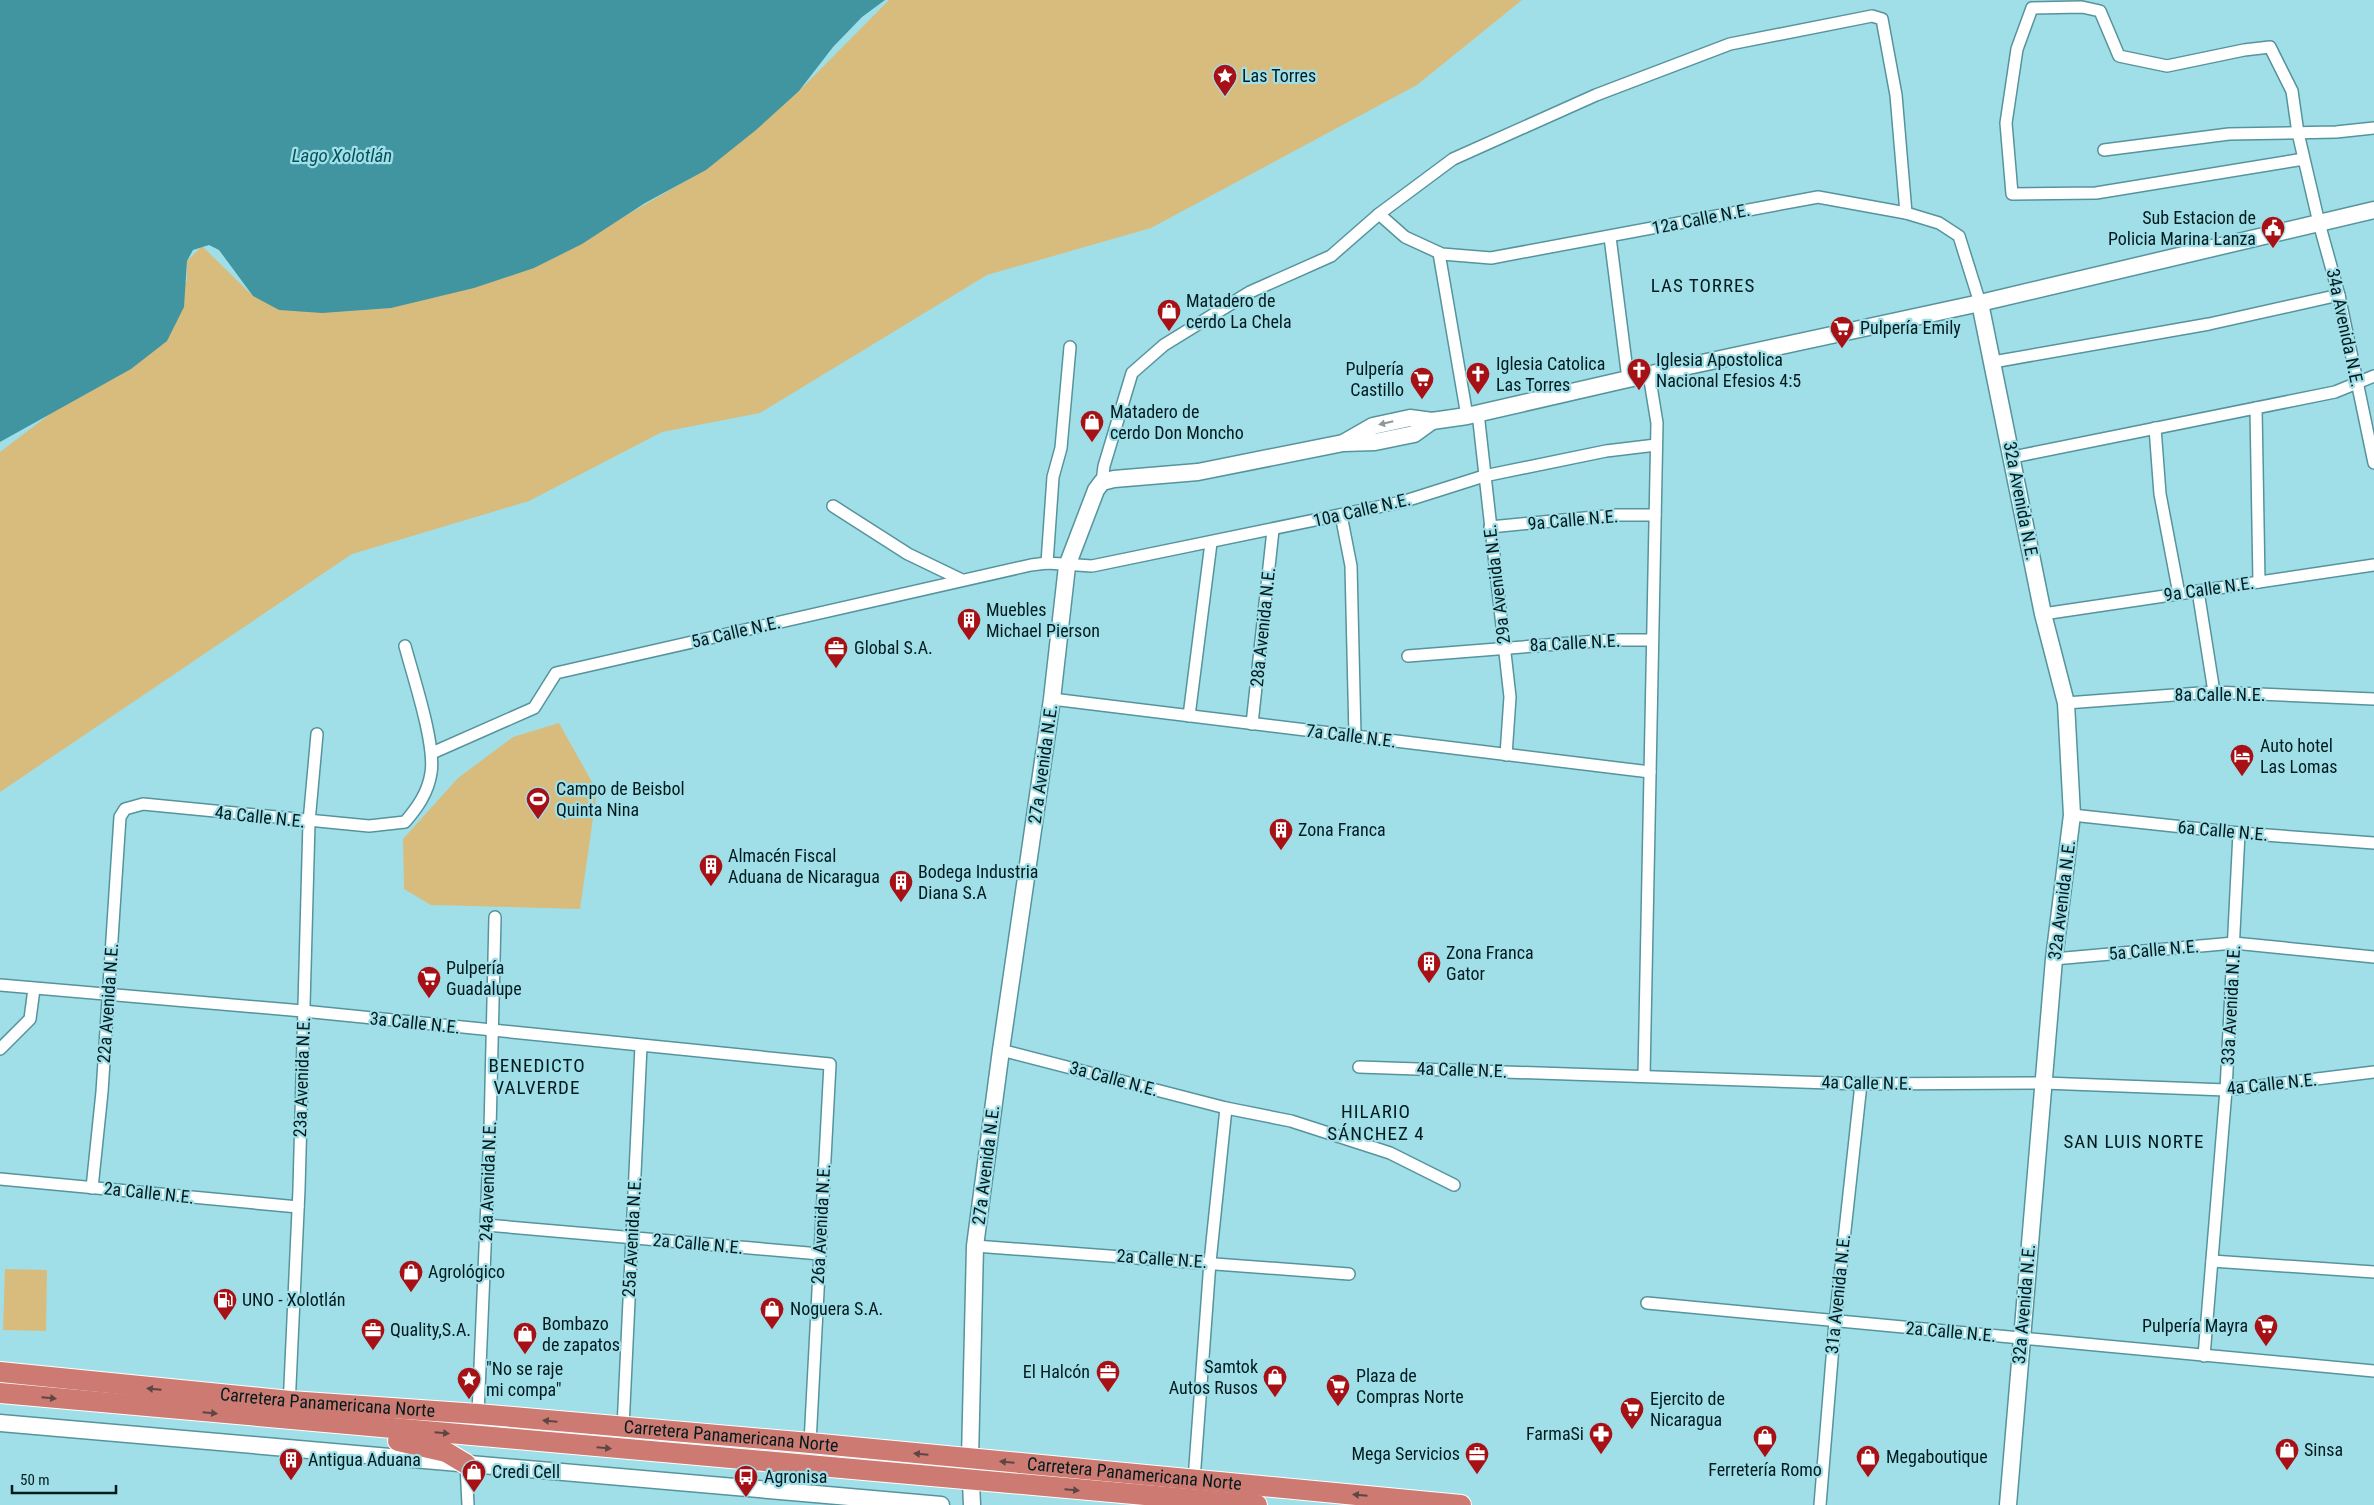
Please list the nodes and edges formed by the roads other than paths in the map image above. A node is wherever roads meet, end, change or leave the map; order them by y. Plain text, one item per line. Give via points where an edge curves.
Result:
1 (2374, 128) edge
2 (2298, 133) junction
3 (2104, 150) dead end
4 (2304, 159) junction
5 (2374, 210) edge
6 (1906, 213) junction
7 (1379, 214) junction
8 (2319, 222) junction
9 (1610, 237) junction
10 (1440, 253) junction
11 (2339, 295) junction
12 (1980, 303) junction
13 (1070, 347) dead end
14 (1993, 362) junction
15 (1649, 374) junction
16 (2374, 376) edge
17 (1628, 378) junction
18 (2356, 384) junction
19 (2256, 408) junction
20 (1472, 414) junction
21 (2155, 428) junction
22 (1656, 445) junction
23 (2013, 457) junction
24 (2374, 463) edge
25 (1484, 476) junction
26 (1102, 482) junction
27 (833, 506) dead end
28 (1341, 515) junction
29 (1655, 515) junction
30 (1490, 527) junction
31 (1273, 530) junction
32 (1211, 543) junction
33 (1048, 563) junction
34 (2374, 565) edge
35 (1067, 566) junction
36 (962, 580) junction
37 (2259, 582) junction
38 (2198, 591) junction
39 (2179, 594) junction
40 (2043, 614) junction
41 (1652, 640) junction
42 (405, 646) dead end
43 (1504, 648) junction
44 (1408, 656) dead end
45 (2214, 692) junction
46 (1052, 699) junction
47 (2374, 700) edge
48 (2066, 703) junction
49 (1189, 716) junction
50 (1252, 724) junction
51 (316, 734) dead end
52 (1355, 736) junction
53 (432, 753) junction
54 (1506, 754) junction
55 (1650, 772) junction
56 (2072, 815) junction
57 (120, 817) joint
58 (309, 822) junction
59 (2239, 833) junction
60 (2374, 843) edge
61 (495, 917) dead end
62 (2234, 944) junction
63 (2374, 957) edge
64 (2054, 959) junction
65 (0, 986) edge
66 (34, 988) junction
67 (108, 995) junction
68 (304, 1011) junction
69 (493, 1031) junction
70 (642, 1046) junction
71 (0, 1049) edge
72 (1001, 1050) junction
73 (830, 1064) joint
74 (1359, 1067) dead end
75 (2374, 1072) edge
76 (1644, 1076) junction
77 (1861, 1084) junction
78 (2044, 1084) junction
79 (2226, 1090) junction
80 (1226, 1108) junction
81 (0, 1179) edge
82 (1454, 1185) dead end
83 (92, 1188) junction
84 (298, 1208) junction
85 (486, 1225) junction
86 (631, 1238) junction
87 (975, 1246) junction
88 (820, 1254) junction
89 (2212, 1261) junction
90 (1210, 1262) junction
91 (2374, 1272) edge
92 (1349, 1274) dead end
93 (1647, 1303) dead end
94 (1835, 1322) junction
95 (2021, 1339) junction
96 (2204, 1356) junction
97 (2374, 1371) edge
98 (0, 1372) edge
99 (0, 1393) edge
100 (289, 1410) junction
101 (478, 1414) junction
102 (0, 1423) edge
103 (623, 1428) junction
104 (810, 1444) junction
105 (970, 1459) junction
106 (466, 1464) junction
107 (1194, 1480) junction
108 (971, 1481) junction
109 (803, 1499) edge
110 (468, 1505) edge
111 (941, 1505) edge
112 (972, 1505) edge
113 (1257, 1505) edge
114 (1461, 1505) edge
115 (1820, 1505) edge
116 (2008, 1505) edge

1 - 2 street
2 - 3 street via 2229,134
2 - 4 street, 34a Avenida N.E.
2 - 4 street, 34a Avenida N.E. via 2292,90 2270,47 2167,66 2119,56 2100,11 2082,7 2032,8 2017,49 2006,123 2012,194 2096,193
4 - 8 street, 34a Avenida N.E.
5 - 8 street
6 - 7 street, 27a Avenida N.E. via 1896,95 1882,18 1872,16 1730,44 1596,95 1453,159
6 - 9 street, 12a Calle N.E. via 1818,197
6 - 12 street, 12a Calle N.E. via 1939,223 1959,236
7 - 10 street, 12a Calle N.E. via 1405,237
7 - 26 street, 27a Avenida N.E. via 1330,256 1250,292 1164,345 1132,373
8 - 11 street, 34a Avenida N.E.
8 - 12 street
9 - 10 street, 12a Calle N.E. via 1491,258
9 - 17 street
10 - 20 street, 29a Avenida N.E.
11 - 14 street via 2209,324
11 - 18 street, 34a Avenida N.E.
12 - 14 street, 32a Avenida N.E.
12 - 15 street
13 - 33 street via 1061,448 1053,477
14 - 23 street, 32a Avenida N.E.
15 - 17 street
15 - 22 street via 1657,423
16 - 18 street
17 - 20 street
18 - 19 street via 2335,392
18 - 24 street, 34a Avenida N.E.
19 - 21 street
19 - 37 street
20 - 25 street, 29a Avenida N.E.
20 - 26 street via 1432,421 1414,434 1375,442 1343,443 1198,472
21 - 23 street
21 - 39 street via 2160,494
22 - 25 street, 10a Calle N.E. via 1606,451
22 - 29 street
23 - 40 street, 32a Avenida N.E.
25 - 28 street, 10a Calle N.E. via 1402,502
25 - 30 street, 29a Avenida N.E.
26 - 35 street, 27a Avenida N.E.
27 - 36 street via 908,554
28 - 31 street, 10a Calle N.E.
28 - 52 street via 1351,566
29 - 30 street, 9a Calle N.E. via 1616,515
29 - 41 street
30 - 43 street, 29a Avenida N.E.
31 - 32 street, 10a Calle N.E.
31 - 50 street, 28a Avenida N.E.
32 - 35 street, 10a Calle N.E. via 1092,566
32 - 49 street
33 - 35 street, 5a Calle N.E.
33 - 36 street, 5a Calle N.E.
34 - 37 street, 9a Calle N.E.
35 - 46 street, 27a Avenida N.E.
36 - 53 street, 5a Calle N.E. via 556,673 534,708
37 - 38 street, 9a Calle N.E.
38 - 39 street, 9a Calle N.E.
38 - 45 street
39 - 40 street, 9a Calle N.E.
40 - 48 street, 32a Avenida N.E.
41 - 43 street, 8a Calle N.E.
41 - 55 street
42 - 53 street
43 - 44 street, 8a Calle N.E.
43 - 54 street, 29a Avenida N.E. via 1510,697
45 - 47 street, 8a Calle N.E.
45 - 48 street, 8a Calle N.E.
46 - 49 street, 7a Calle N.E.
46 - 72 street, 27a Avenida N.E.
48 - 56 street, 32a Avenida N.E.
49 - 50 street, 7a Calle N.E.
50 - 52 street, 7a Calle N.E.
51 - 58 street, 23a Avenida N.E.
52 - 54 street, 7a Calle N.E.
53 - 58 street, 4a Calle N.E. via 426,791 404,822 369,826
54 - 55 street, 7a Calle N.E.
55 - 76 street
56 - 59 street, 6a Calle N.E.
56 - 64 street, 32a Avenida N.E.
57 - 58 street, 4a Calle N.E. via 126,810 143,804
57 - 67 street, 22a Avenida N.E.
58 - 68 street, 23a Avenida N.E.
59 - 60 street, 6a Calle N.E.
59 - 62 street, 33a Avenida N.E.
61 - 69 street, 24a Avenida N.E.
62 - 63 street, 5a Calle N.E.
62 - 64 street, 5a Calle N.E.
62 - 79 street, 33a Avenida N.E.
64 - 78 street, 32a Avenida N.E.
65 - 66 street, 3a Calle N.E.
66 - 67 street, 3a Calle N.E.
66 - 71 street via 30,1019
67 - 68 street, 3a Calle N.E.
67 - 83 street, 22a Avenida N.E.
68 - 69 street, 3a Calle N.E.
68 - 84 street, 23a Avenida N.E.
69 - 70 street, 3a Calle N.E.
69 - 85 street, 24a Avenida N.E.
70 - 73 street, 3a Calle N.E.
70 - 86 street, 25a Avenida N.E.
72 - 80 street, 3a Calle N.E.
72 - 87 street, 27a Avenida N.E.
73 - 88 street, 26a Avenida N.E.
74 - 76 street, 4a Calle N.E.
75 - 79 street, 4a Calle N.E.
76 - 77 street, 4a Calle N.E.
77 - 78 street, 4a Calle N.E.
77 - 94 street, 31a Avenida N.E.
78 - 79 street, 4a Calle N.E.
78 - 95 street, 32a Avenida N.E.
79 - 89 street, 33a Avenida N.E.
80 - 82 street, 3a Calle N.E. via 1291,1121 1390,1153
80 - 90 street
81 - 83 street, 2a Calle N.E.
83 - 84 street, 2a Calle N.E.
84 - 100 street, 23a Avenida N.E.
85 - 86 street, 2a Calle N.E.
85 - 101 street, 24a Avenida N.E.
86 - 88 street, 2a Calle N.E.
86 - 103 street, 25a Avenida N.E.
87 - 90 street, 2a Calle N.E.
87 - 105 street, 27a Avenida N.E.
88 - 104 street, 26a Avenida N.E.
89 - 91 street
89 - 96 street, 33a Avenida N.E.
90 - 92 street, 2a Calle N.E.
90 - 107 street
93 - 94 street, 2a Calle N.E.
94 - 95 street, 2a Calle N.E.
94 - 115 street, 31a Avenida N.E.
95 - 96 street, 2a Calle N.E.
95 - 116 street, 32a Avenida N.E.
96 - 97 street, 2a Calle N.E.
100 -> 98 highway, Carretera Panamericana Norte
99 -> 100 highway, Carretera Panamericana Norte
100 - 101 highway, Carretera Panamericana Norte
100 - 106 highway via 322,1433 408,1442 446,1452
100 -> 108 highway, Carretera Panamericana Norte
103 -> 101 highway, Carretera Panamericana Norte
102 - 106 street
103 - 104 highway, Carretera Panamericana Norte
105 -> 104 highway, Carretera Panamericana Norte
107 -> 105 highway, Carretera Panamericana Norte
105 - 108 street, 27a Avenida N.E.
106 - 109 street
106 - 110 street
114 -> 107 highway, Carretera Panamericana Norte
108 - 112 street, 27a Avenida N.E.
108 -> 113 highway, Carretera Panamericana Norte
109 - 111 street

